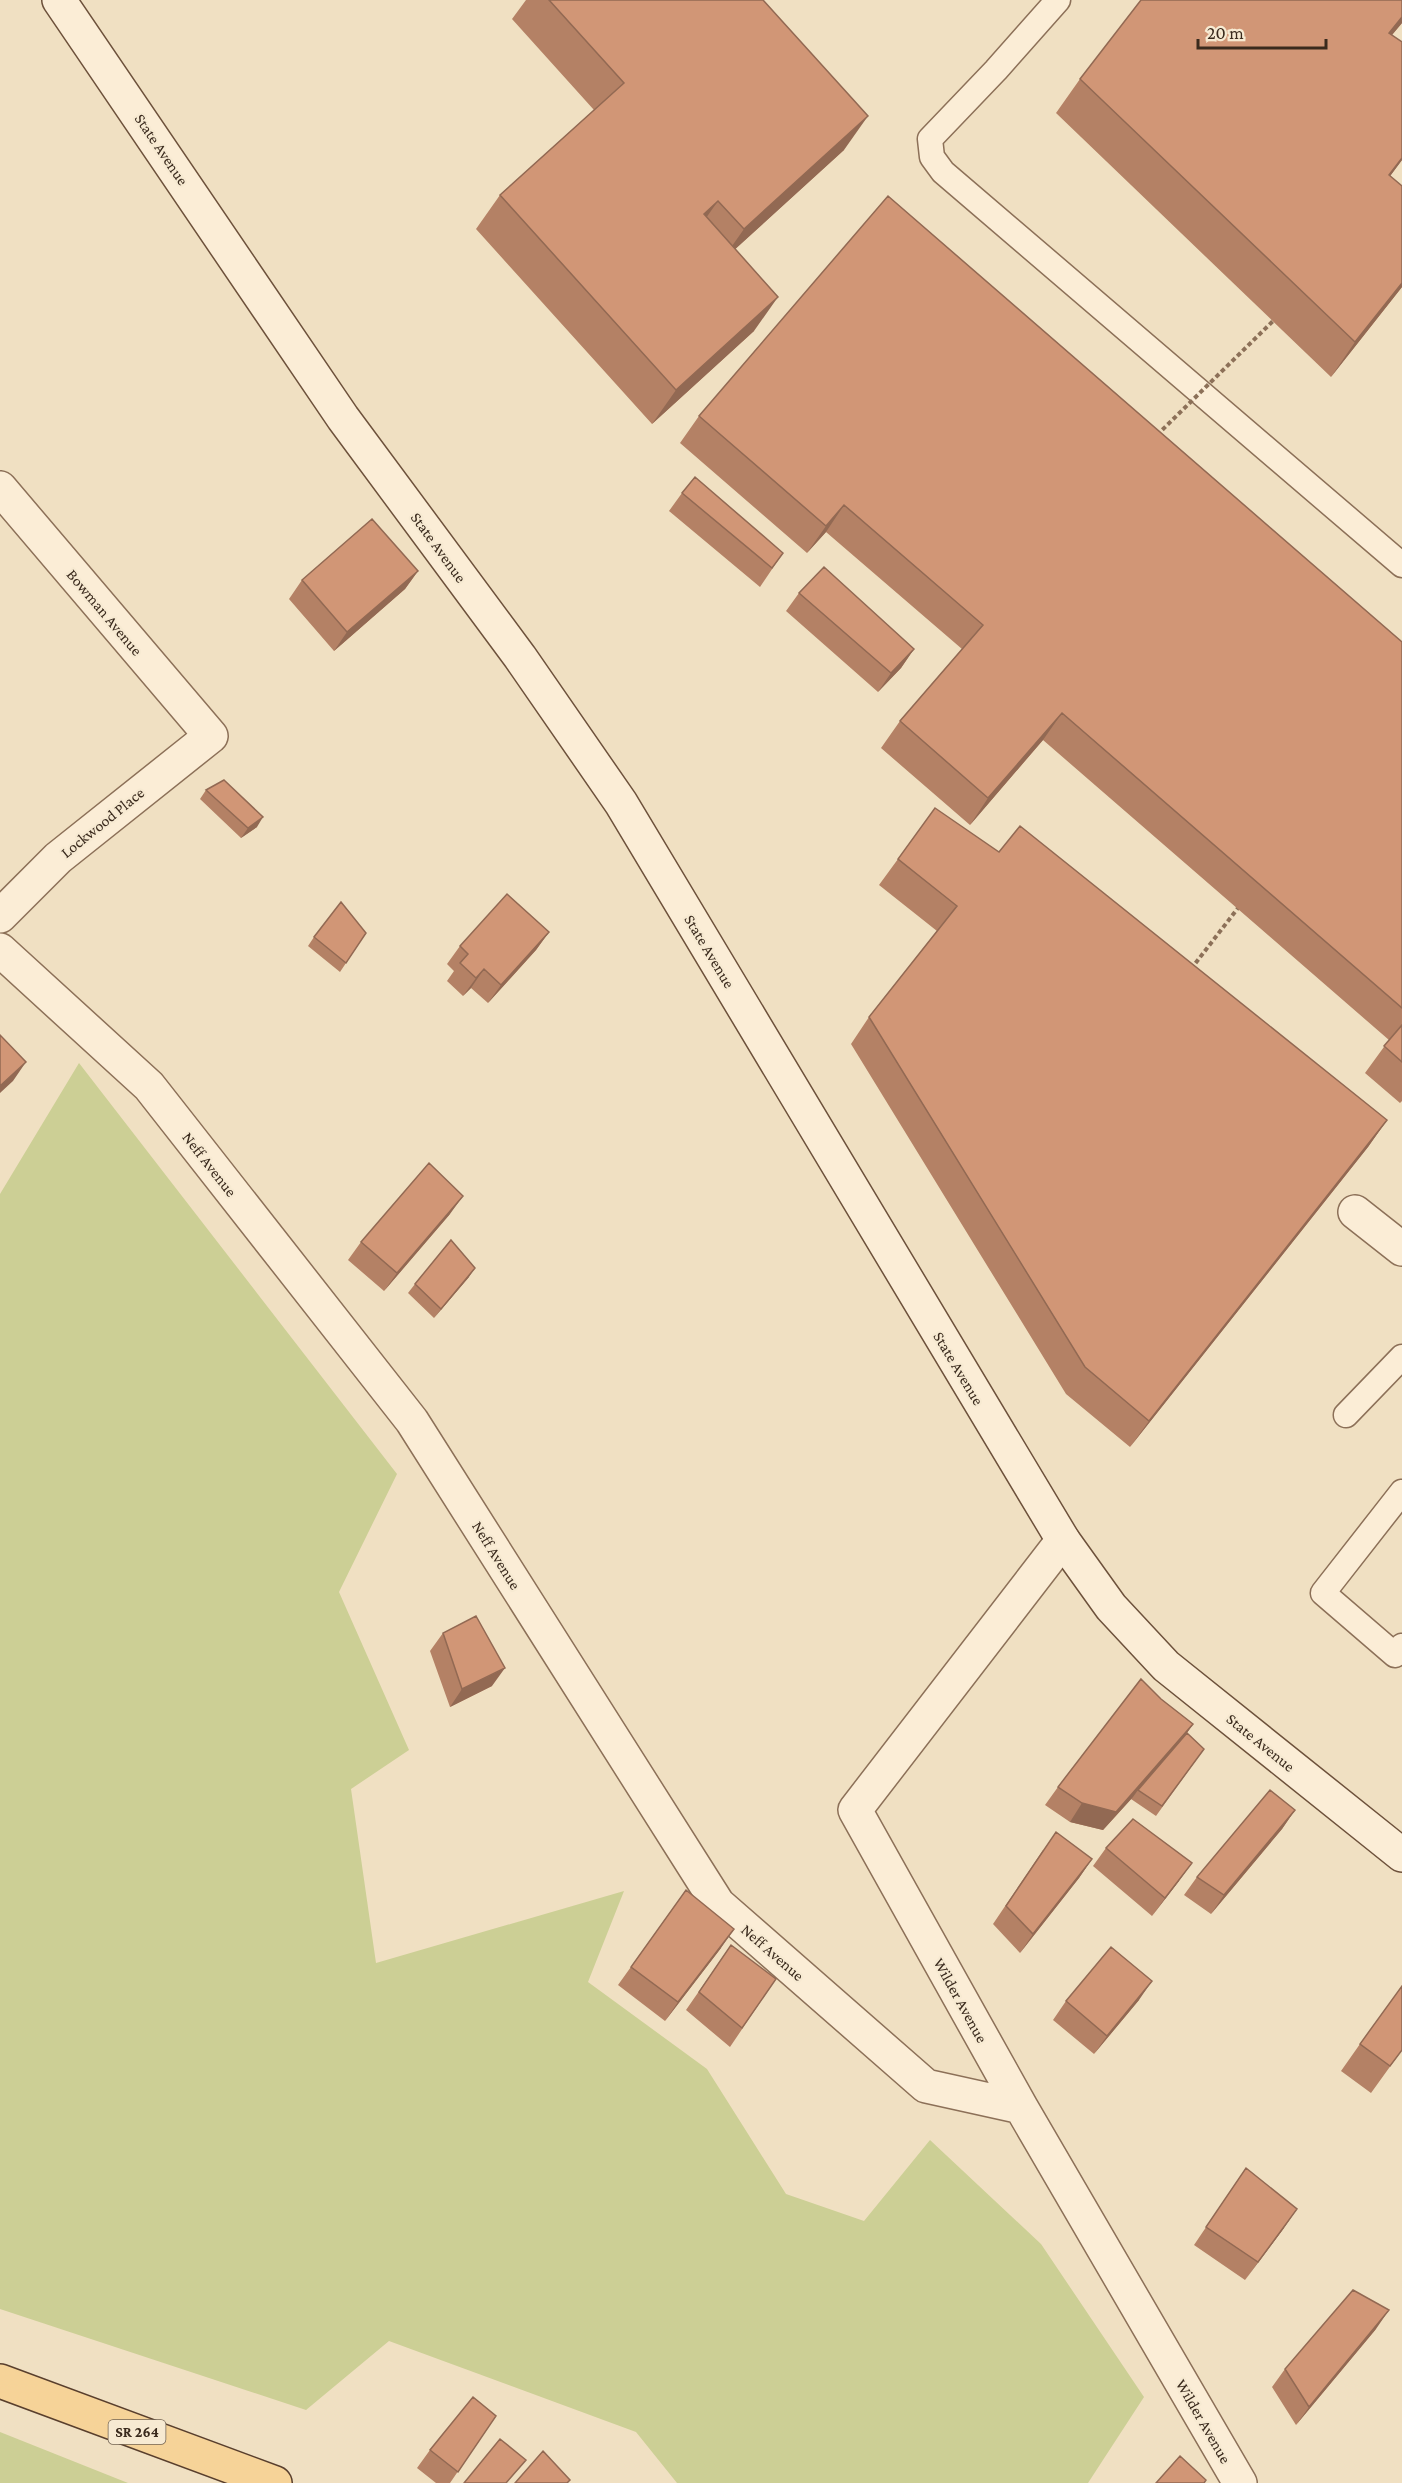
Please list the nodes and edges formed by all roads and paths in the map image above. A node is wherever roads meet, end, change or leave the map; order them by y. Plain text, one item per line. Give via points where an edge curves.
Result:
1 (59, 0) edge
2 (1059, 0) edge
3 (1273, 321) dead end
4 (1154, 438) edge
5 (0, 488) edge
6 (1402, 565) edge
7 (211, 736) joint
8 (1238, 908) dead end
9 (0, 916) edge
10 (0, 950) edge
11 (1188, 973) edge
12 (1355, 1212) dead end
13 (1402, 1250) edge
14 (1402, 1357) edge
15 (1346, 1415) dead end
16 (1402, 1492) edge
17 (1062, 1540) junction
18 (1400, 1654) edge
19 (1402, 1856) edge
20 (1021, 2107) junction
21 (0, 2381) edge
22 (275, 2483) edge
23 (1240, 2483) edge

1 - 17 street, State Avenue via 344,418 520,657 621,803
2 - 6 lane via 930,139 932,157 943,172
3 - 4 path, bridge
5 - 7 street, Bowman Avenue
7 - 9 street, Lockwood Place via 58,858
8 - 11 path
10 - 20 street, Neff Avenue via 148,1086 412,1421 718,1904 926,2086
12 - 13 street
14 - 15 lane
16 - 18 lane via 1323,1593
17 - 19 street, State Avenue via 1111,1607 1166,1666
17 - 20 street, Wilder Avenue via 855,1810
20 - 23 street, Wilder Avenue
21 - 22 main road, SR 264

